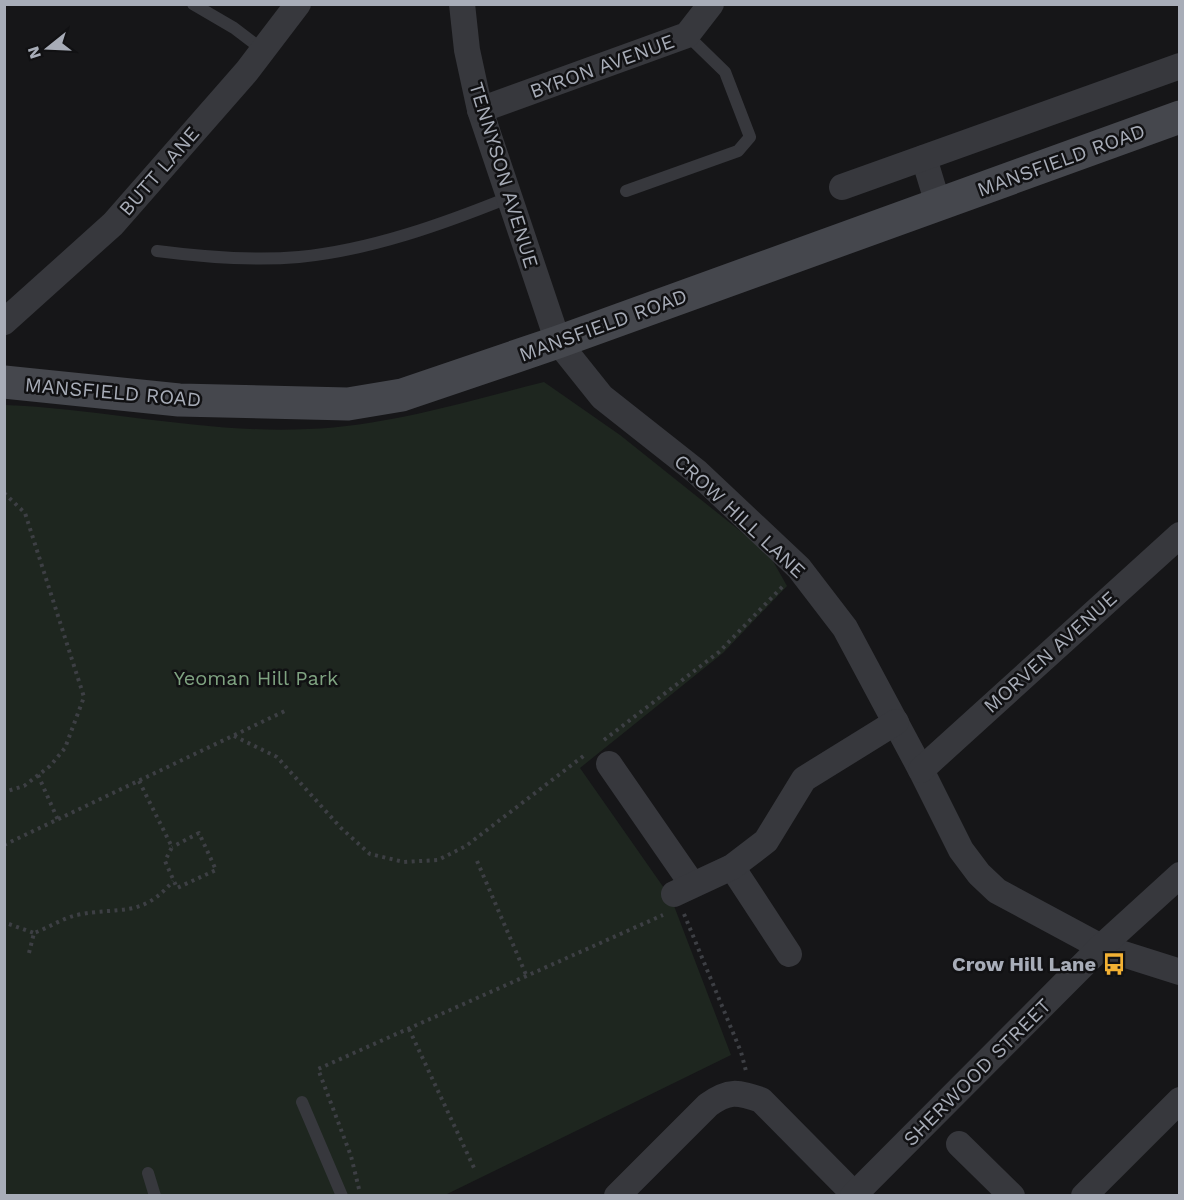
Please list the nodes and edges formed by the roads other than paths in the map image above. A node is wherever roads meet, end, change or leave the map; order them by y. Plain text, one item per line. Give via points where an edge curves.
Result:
1 (193, 4) edge
2 (298, 4) edge
3 (462, 4) edge
4 (711, 4) edge
5 (687, 35) junction
6 (263, 50) junction
7 (1179, 66) edge
8 (480, 110) junction
9 (1179, 117) edge
10 (924, 158) junction
11 (842, 187) dead end
12 (626, 191) dead end
13 (510, 197) junction
14 (938, 204) junction
15 (157, 251) dead end
16 (4, 322) edge
17 (558, 342) junction
18 (4, 382) edge
19 (1179, 535) edge
20 (896, 722) junction
21 (596, 756) road end
22 (921, 770) junction
23 (732, 867) junction
24 (1179, 875) edge
25 (1101, 948) junction
26 (789, 954) dead end
27 (1179, 972) edge
28 (1179, 1100) edge
29 (302, 1102) dead end
30 (959, 1144) dead end
31 (148, 1173) dead end
32 (854, 1195) edge
33 (155, 1196) edge
34 (342, 1196) edge
35 (617, 1196) edge
36 (1012, 1196) edge
37 (1084, 1196) edge

1 - 6 lane
2 - 6 street, BUTT LANE
3 - 8 street, TENNYSON AVENUE
4 - 5 street, BYRON AVENUE
5 - 8 street, BYRON AVENUE
5 - 12 lane via 725,72 750,137 738,151
6 - 16 street, BUTT LANE via 113,224
7 - 10 street
8 - 13 street, TENNYSON AVENUE
9 - 14 main road, MANSFIELD ROAD
10 - 11 street
10 - 14 street
13 - 15 lane via 441,224 299,257 192,256
13 - 17 street, TENNYSON AVENUE
14 - 17 main road, MANSFIELD ROAD
17 - 18 main road, MANSFIELD ROAD via 402,395 348,404 178,400
17 - 20 street, CROW HILL LANE via 602,397 698,472 799,568 845,628
19 - 22 street, MORVEN AVENUE
20 - 22 street, CROW HILL LANE
20 - 23 street via 804,778 766,841
21 - 23 street via 677,897
22 - 25 street, CROW HILL LANE via 961,850 979,874 997,891
23 - 26 street
24 - 25 street, SHERWOOD STREET
25 - 27 street, CROW HILL LANE
25 - 32 street, SHERWOOD STREET
28 - 37 street
29 - 34 lane
30 - 36 street
31 - 33 lane
32 - 35 street via 761,1100 724,1094 708,1105

